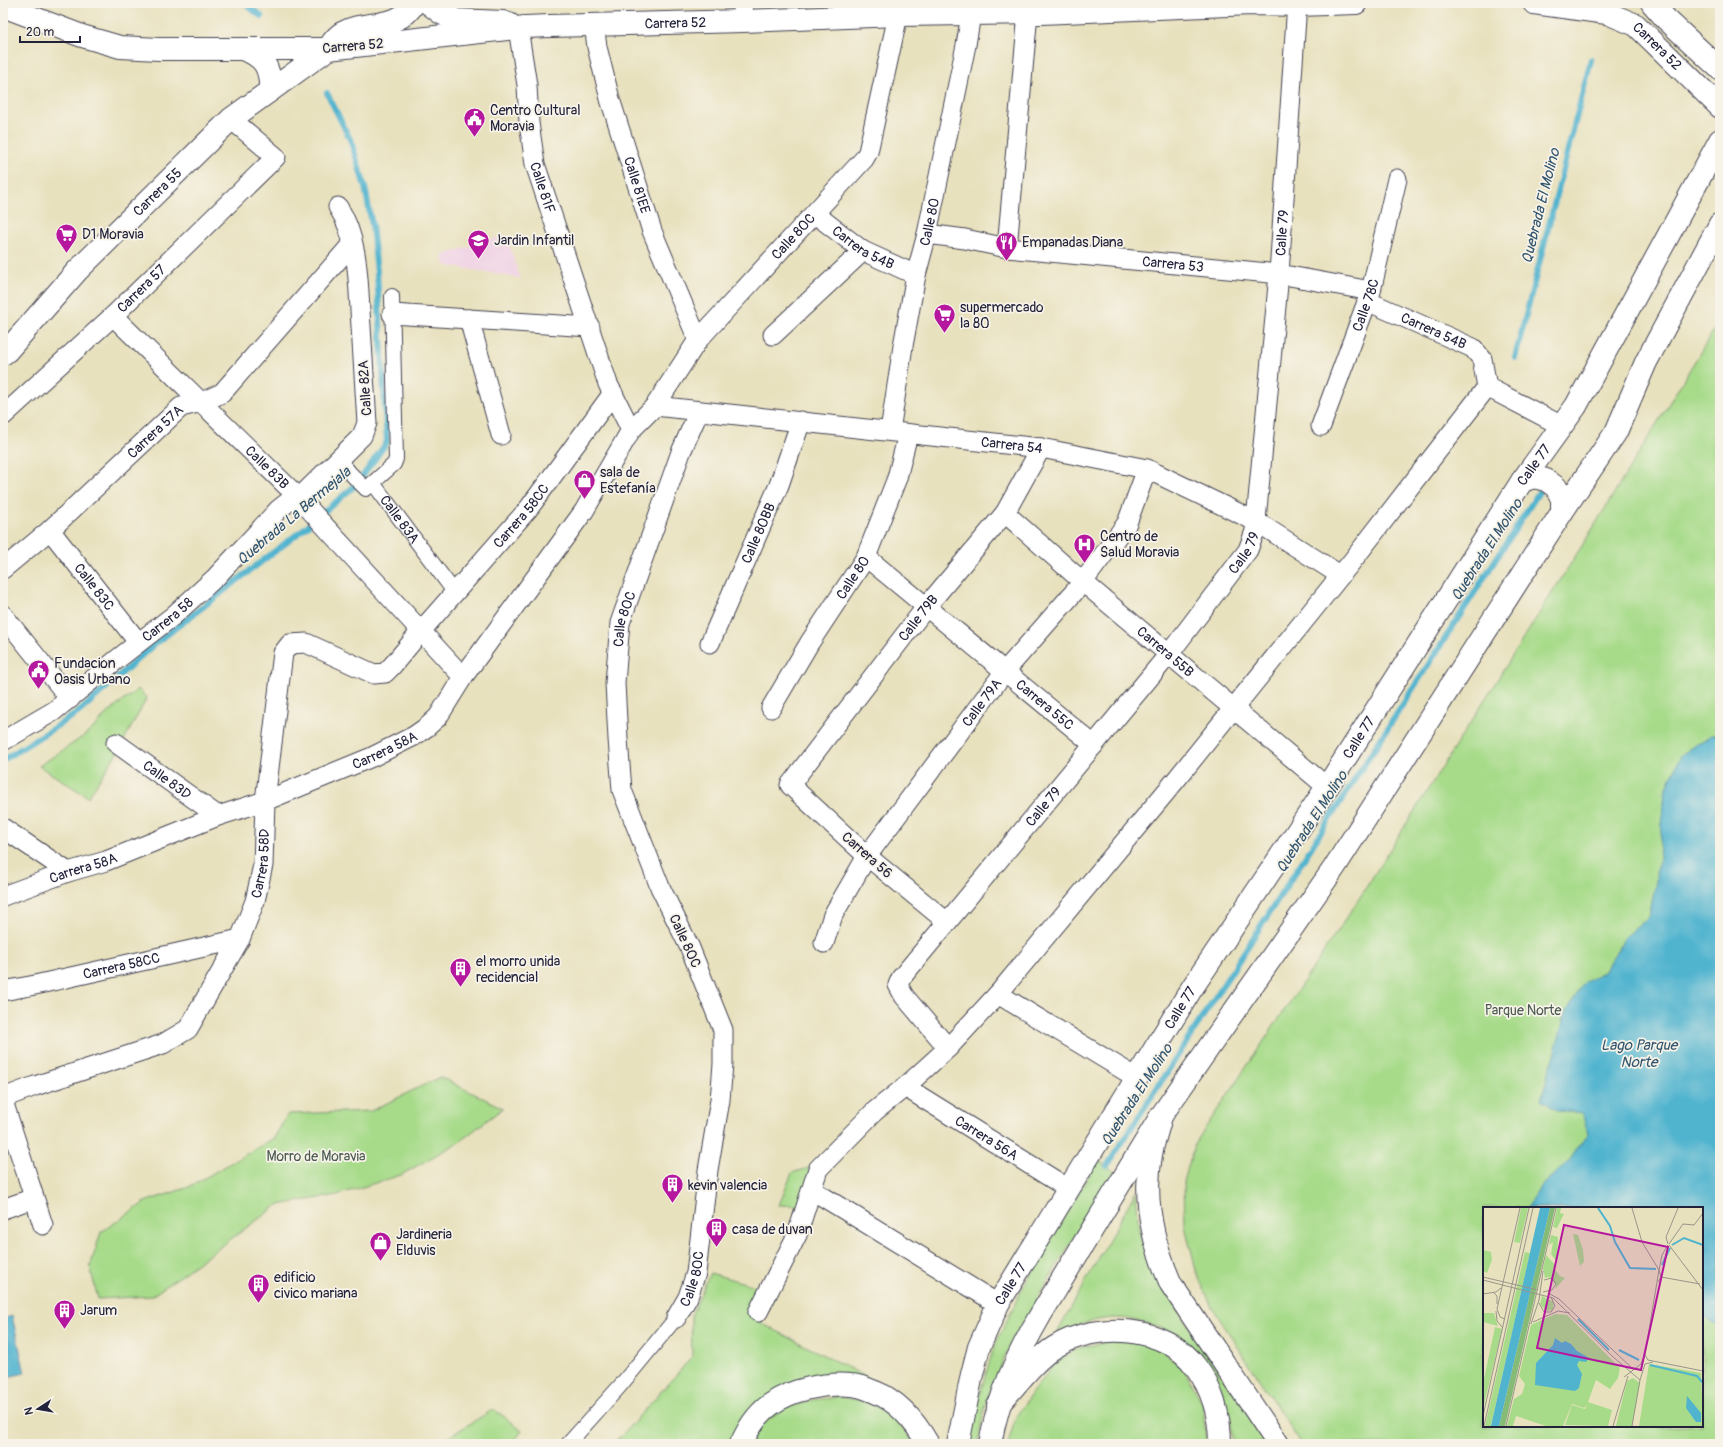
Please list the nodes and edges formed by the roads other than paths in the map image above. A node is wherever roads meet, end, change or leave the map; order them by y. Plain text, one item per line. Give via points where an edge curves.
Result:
1 (414, 3) edge
2 (428, 3) edge
3 (1356, 3) edge
4 (1534, 3) edge
5 (1652, 3) edge
6 (1297, 4) edge
7 (3, 6) edge
8 (1004, 8) edge
9 (743, 12) edge
10 (1028, 13) junction
11 (971, 14) junction
12 (898, 15) junction
13 (594, 24) junction
14 (518, 28) junction
15 (242, 49) junction
16 (328, 49) junction
17 (1720, 69) edge
18 (270, 91) junction
19 (1720, 107) edge
20 (230, 119) junction
21 (1720, 140) edge
22 (1397, 179) dead end
23 (338, 207) dead end
24 (815, 214) junction
25 (1720, 224) edge
26 (927, 234) junction
27 (352, 244) junction
28 (1007, 248) junction
29 (1720, 248) edge
30 (863, 251) junction
31 (1697, 270) junction
32 (1279, 274) junction
33 (916, 275) junction
34 (1369, 296) junction
35 (392, 305) joint
36 (113, 316) junction
37 (469, 319) junction
38 (590, 327) junction
39 (773, 335) dead end
40 (698, 340) junction
41 (3, 354) edge
42 (1487, 387) junction
43 (613, 394) junction
44 (202, 402) junction
45 (655, 406) junction
46 (700, 411) junction
47 (3, 416) edge
48 (801, 421) junction
49 (1321, 426) dead end
50 (1562, 426) junction
51 (631, 430) junction
52 (899, 432) junction
53 (501, 435) dead end
54 (1041, 448) junction
55 (340, 459) junction
56 (1147, 469) junction
57 (1522, 481) junction
58 (370, 486) junction
59 (299, 498) junction
60 (1562, 512) junction
61 (1005, 513) junction
62 (1257, 522) junction
63 (262, 526) joint
64 (50, 530) junction
65 (866, 557) junction
66 (3, 569) edge
67 (1340, 575) junction
68 (1083, 582) junction
69 (456, 593) junction
70 (926, 607) junction
71 (3, 615) edge
72 (421, 631) junction
73 (138, 642) junction
74 (710, 643) dead end
75 (1169, 654) junction
76 (1005, 672) junction
77 (463, 677) junction
78 (70, 699) junction
79 (771, 708) dead end
80 (1232, 708) junction
81 (3, 741) edge
82 (116, 743) dead end
83 (1094, 745) junction
84 (790, 785) joint
85 (1327, 787) junction
86 (265, 801) junction
87 (218, 816) junction
88 (3, 828) edge
89 (867, 856) junction
90 (68, 872) junction
91 (3, 896) edge
92 (947, 922) junction
93 (240, 939) junction
94 (824, 943) dead end
95 (3, 991) edge
96 (998, 994) junction
97 (948, 1048) junction
98 (1137, 1078) junction
99 (905, 1086) junction
100 (3, 1098) edge
101 (3, 1101) edge
102 (1161, 1116) junction
103 (1069, 1189) junction
104 (812, 1190) junction
105 (34, 1198) junction
106 (3, 1209) edge
107 (43, 1225) dead end
108 (998, 1304) junction
109 (758, 1312) dead end
110 (676, 1318) joint
111 (998, 1405) junction
112 (568, 1444) edge
113 (741, 1444) edge
114 (928, 1444) edge
115 (958, 1444) edge
116 (990, 1444) edge
117 (1220, 1444) edge
118 (1278, 1444) edge

1 - 16 main road via 406,15 398,19 355,27 341,33
2 - 14 main road via 456,20 503,22
3 - 6 main road, Carrera 52
4 - 19 main road, Carrera 52 via 1608,13 1636,25
5 - 17 main road, Carrera 52
6 - 10 main road, Carrera 52
6 - 32 street, Calle 79
7 - 15 main road, Carrera 52 via 82,36 120,47
8 - 10 main road, Carrera 52
8 - 11 main road, Carrera 52
9 - 12 main road, Carrera 52
9 - 13 main road, Carrera 52
10 - 28 street
11 - 12 main road, Carrera 52
11 - 26 street, Calle 80
12 - 24 street, Calle 80C via 868,152
13 - 14 main road, Carrera 52
13 - 40 street, Calle 81EE via 610,99 652,231
14 - 16 main road, Carrera 52
14 - 38 street, Calle 81F via 535,164
15 - 16 main road, Carrera 52
15 - 18 main road via 252,52 268,69
16 - 18 main road, Carrera 55
18 - 20 main road, Carrera 55
20 - 36 street, Carrera 57 via 276,157
20 - 41 main road, Carrera 55 via 77,271
21 - 50 main road, Calle 77 via 1576,406
22 - 34 street, Calle 78C
23 - 27 street, Calle 82A via 346,219
24 - 30 street, Carrera 54B
24 - 40 street, Calle 80C
25 - 31 main road
26 - 28 street, Carrera 53
26 - 33 street, Calle 80
27 - 44 street, Carrera 57A via 222,393
27 - 55 street, Calle 82A via 358,275 367,423 362,436
28 - 32 street, Carrera 53
29 - 31 main road
30 - 33 street, Carrera 54B
30 - 39 street
31 - 60 main road via 1646,362 1616,432
32 - 34 street, Carrera 53
32 - 62 street, Calle 79
33 - 52 street, Calle 80 via 903,346
34 - 42 street, Carrera 54B via 1473,348 1482,359
34 - 49 street, Calle 78C
35 - 37 street
35 - 58 street, Calle 82A via 396,459 394,464
36 - 44 street, Calle 83B
36 - 47 street, Carrera 57
37 - 38 street
37 - 53 street
38 - 43 street, Calle 81F
40 - 45 street, Calle 80C
42 - 50 street
42 - 67 street
43 - 51 street, Calle 81F
43 - 69 street, Carrera 58CC via 529,508
44 - 59 street, Calle 83B
44 - 64 street, Carrera 57A via 181,407
45 - 46 street, Carrera 54
45 - 51 street, Calle 80C
46 - 48 street, Carrera 54
46 - 110 street, Calle 80C via 681,452 620,623 615,683 622,790 660,887 690,948 723,1030 720,1100 708,1170 696,1273 688,1297
48 - 52 street, Carrera 54
48 - 74 street, Calle 80BB via 779,485
50 - 57 main road, Calle 77
51 - 77 street, Carrera 58A via 584,511
52 - 54 street, Carrera 54
52 - 65 street, Calle 80 via 897,478
54 - 56 street, Carrera 54
54 - 61 street, Calle 79B
55 - 58 street, Calle 83A via 352,476
55 - 59 street, Calle 82A
56 - 62 street, Carrera 54
56 - 68 street, Calle 79A via 1127,523
57 - 60 main road via 1534,477 1546,480 1556,487 1562,499
57 - 85 main road, Calle 77
58 - 69 street, Calle 83A
59 - 63 street, Calle 82A via 288,502
59 - 72 street, Calle 83B
60 - 102 main road via 1334,868
61 - 68 street, Carrera 55B
61 - 70 street, Calle 79B
62 - 67 street, Carrera 54
62 - 75 street, Calle 79 via 1248,550
63 - 73 street, Carrera 58 via 216,577 173,616
64 - 66 street, Carrera 57A
64 - 73 street, Calle 83C
65 - 70 street, Carrera 55C
65 - 79 street, Calle 80 via 810,642
67 - 80 street
68 - 75 street, Carrera 55B
68 - 76 street, Calle 79A
69 - 72 street, Carrera 58CC
70 - 76 street, Carrera 55C
70 - 84 street, Calle 79B
71 - 78 street
72 - 77 street, Calle 83B
72 - 86 street, Carrera 58D via 385,673 374,674 306,643 290,644 283,652
73 - 78 street, Carrera 58
75 - 80 street, Carrera 55B
75 - 83 street, Calle 79
76 - 83 street, Carrera 55C
76 - 89 street, Calle 79A
77 - 86 street, Carrera 58A via 438,717 414,736 372,757
78 - 81 street, Carrera 58
80 - 85 street, Carrera 55B
80 - 96 street via 1175,781
82 - 87 street, Calle 83D
83 - 92 street, Calle 79
84 - 89 street, Carrera 56
85 - 98 main road, Calle 77 via 1192,988
86 - 87 street, Carrera 58A
86 - 93 street, Carrera 58D via 263,865 255,901
87 - 90 street, Carrera 58A via 106,861
88 - 90 street
89 - 92 street, Carrera 56
89 - 94 street, Calle 79A via 833,914
90 - 91 street, Carrera 58A
92 - 97 street, Calle 79 via 898,985 904,996
93 - 95 street, Carrera 58CC
93 - 100 street, Carrera 58D via 188,1029 163,1044
96 - 97 street
96 - 98 street
97 - 99 street
98 - 103 main road, Calle 77
99 - 103 street, Carrera 56A
99 - 104 street via 875,1111 818,1169
101 - 105 street
102 - 111 main road via 1028,1336
102 - 118 main road via 1148,1177 1151,1222 1163,1267 1171,1284
103 - 108 main road, Calle 77
104 - 108 street
104 - 109 street via 797,1235
105 - 106 street
105 - 107 street
108 - 115 main road, Calle 77 via 972,1374
110 - 112 street, Calle 80C
111 - 116 main road
111 - 117 main road via 1034,1365 1055,1347 1102,1330 1123,1330 1152,1336 1179,1350 1196,1366 1211,1392 1219,1416
113 - 114 main road via 750,1427 770,1404 789,1394 809,1388 852,1385 876,1392 894,1404 909,1416

